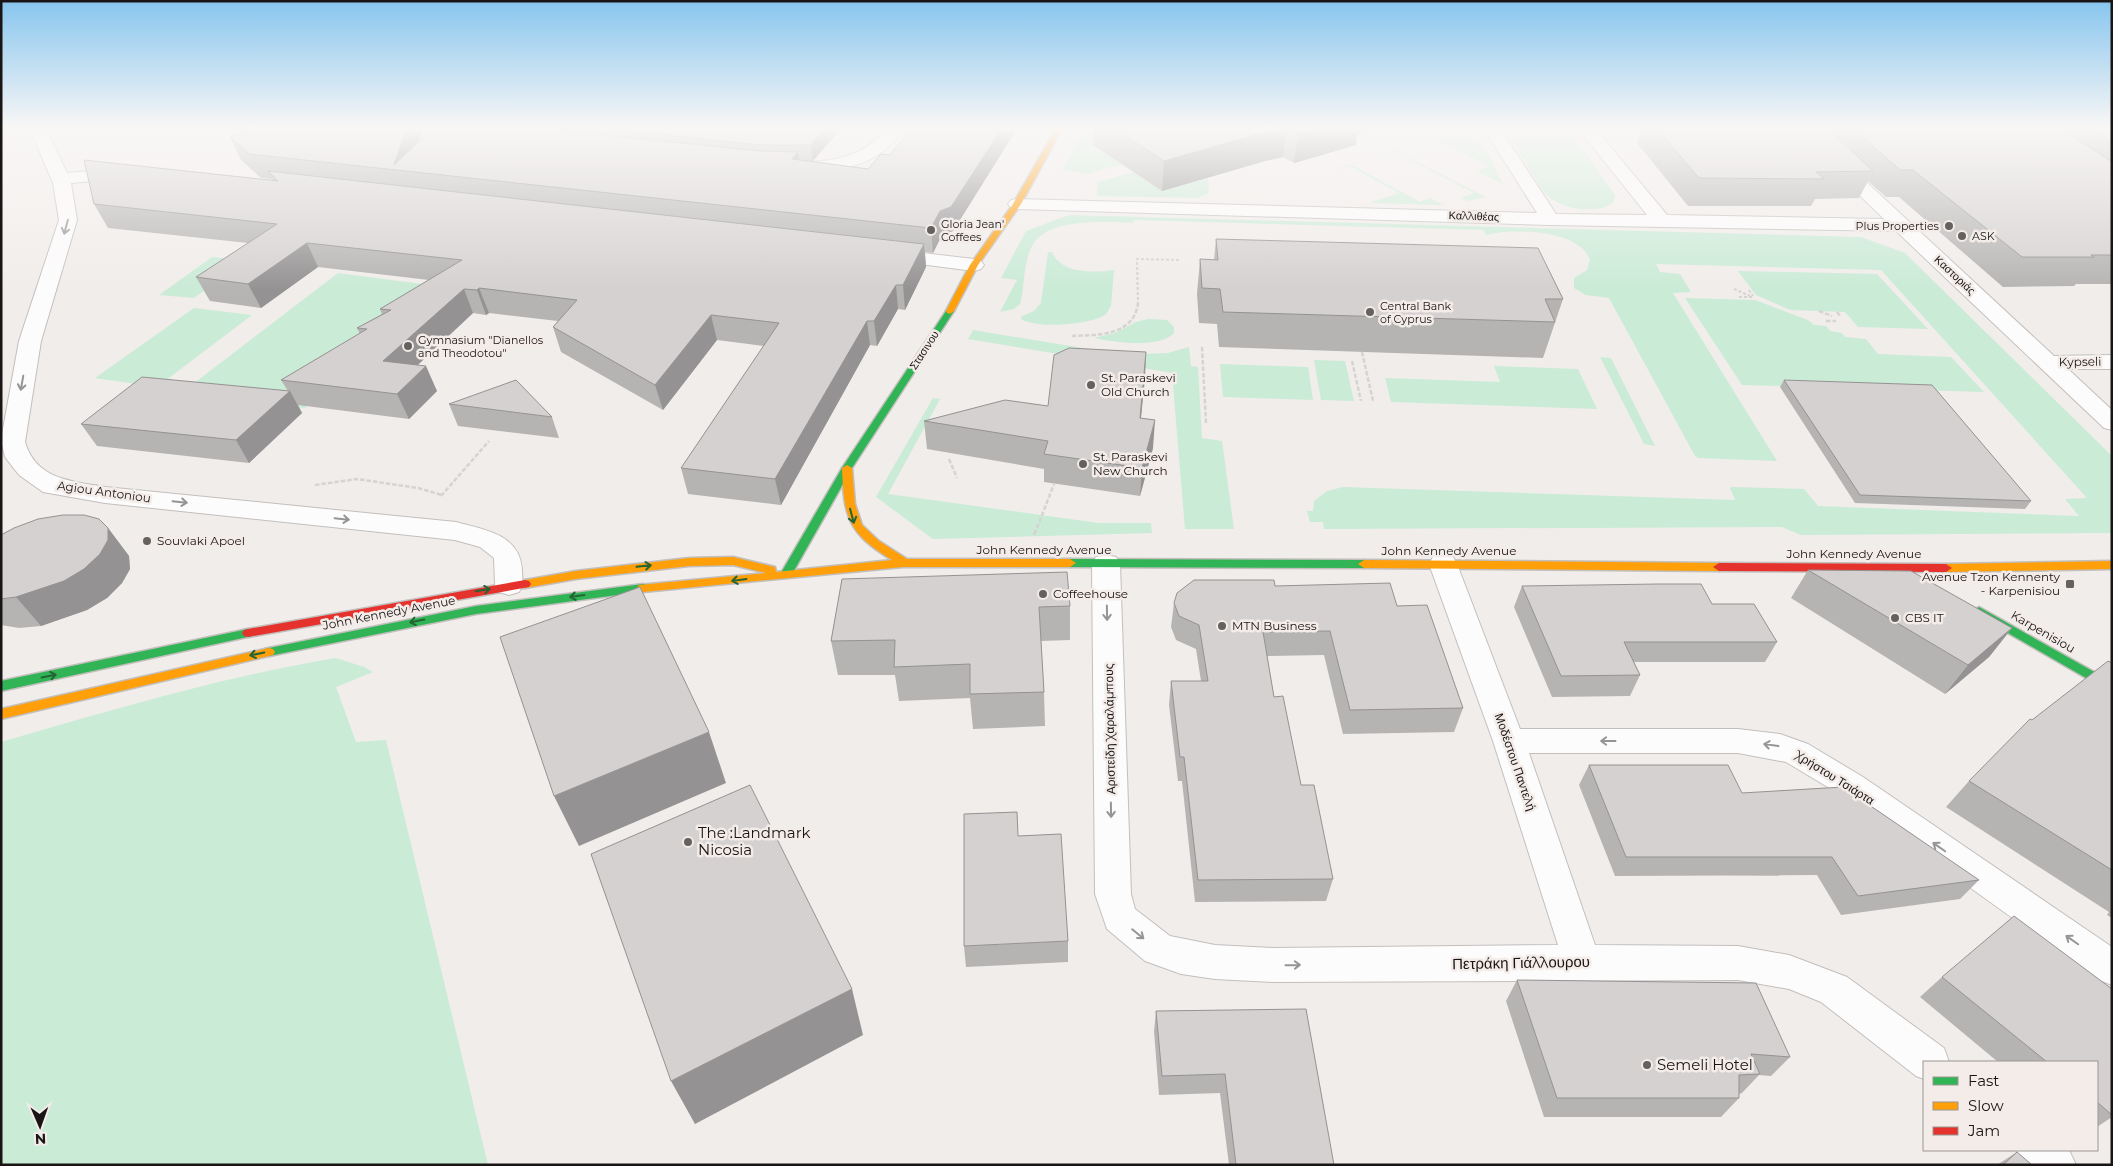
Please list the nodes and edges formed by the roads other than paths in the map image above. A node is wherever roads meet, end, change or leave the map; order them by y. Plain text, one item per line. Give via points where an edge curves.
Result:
1 (62, 181) edge
2 (1030, 181) edge
3 (1526, 181) edge
4 (1630, 181) edge
5 (1855, 181) edge
6 (1017, 204) junction
7 (1550, 219) junction
8 (1662, 221) junction
9 (1902, 225) junction
10 (875, 253) edge
11 (974, 264) junction
12 (2048, 362) junction
13 (2112, 362) edge
14 (2112, 423) edge
15 (847, 468) junction
16 (905, 563) junction
17 (1106, 564) junction
18 (1443, 564) junction
19 (2112, 565) edge
20 (1909, 569) junction
21 (787, 573) junction
22 (1925, 578) edge
23 (509, 585) junction
24 (1972, 607) edge
25 (1, 686) edge
26 (2112, 688) edge
27 (1, 714) edge
28 (1509, 741) junction
29 (1113, 894) joint
30 (1582, 962) junction
31 (2112, 968) edge
32 (1929, 1061) edge
33 (2038, 1151) edge
34 (2055, 1165) edge

1 -> 23 street, Agiou Antoniou via 68,200 68,220 30,341 13,442 17,457 28,470 52,486 105,494 456,532 489,541 507,555
2 - 6 main road, Στασινου
3 - 7 street
4 - 8 street
5 - 9 street, Καστοριάς
6 - 7 street, Καλλιθέας
6 - 11 main road, Στασινου
7 - 8 street, Καλλιθέας
8 - 9 street, Καλλιθέας
9 - 12 street, Καστοριάς
10 - 11 street
11 - 15 main road, Στασινου via 945,319
12 - 13 street, Kypseli
12 - 14 street, Καστοριάς
15 -> 16 main road via 848,502 854,524 863,538
15 - 21 main road, Στασινου
16 - 17 main road, John Kennedy Avenue
16 - 21 main road, John Kennedy Avenue
17 - 18 main road, John Kennedy Avenue
17 -> 29 street, Αριστείδη Χαραλάμπους
18 - 20 main road, John Kennedy Avenue
18 - 28 street, Μοδέστου Παντελή
19 - 20 main road, John Kennedy Avenue
20 - 22 main road
23 -> 21 main road, John Kennedy Avenue via 689,562 733,561
21 -> 27 main road, John Kennedy Avenue via 713,584 637,588 476,610 212,664
25 -> 23 main road, John Kennedy Avenue via 298,623
24 - 26 main road, Karpenisiou
28 - 30 street, Μοδέστου Παντελή
31 -> 28 street, Χρήστου Τσιάρτα via 1852,786 1797,753 1738,741
29 -> 30 street, Πετράκη Γιάλλουρου via 1120,918 1158,949 1181,957 1215,962 1274,965
30 - 32 street, Πετράκη Γιάλλουρου via 1738,963 1788,972 1834,989
33 - 34 street

